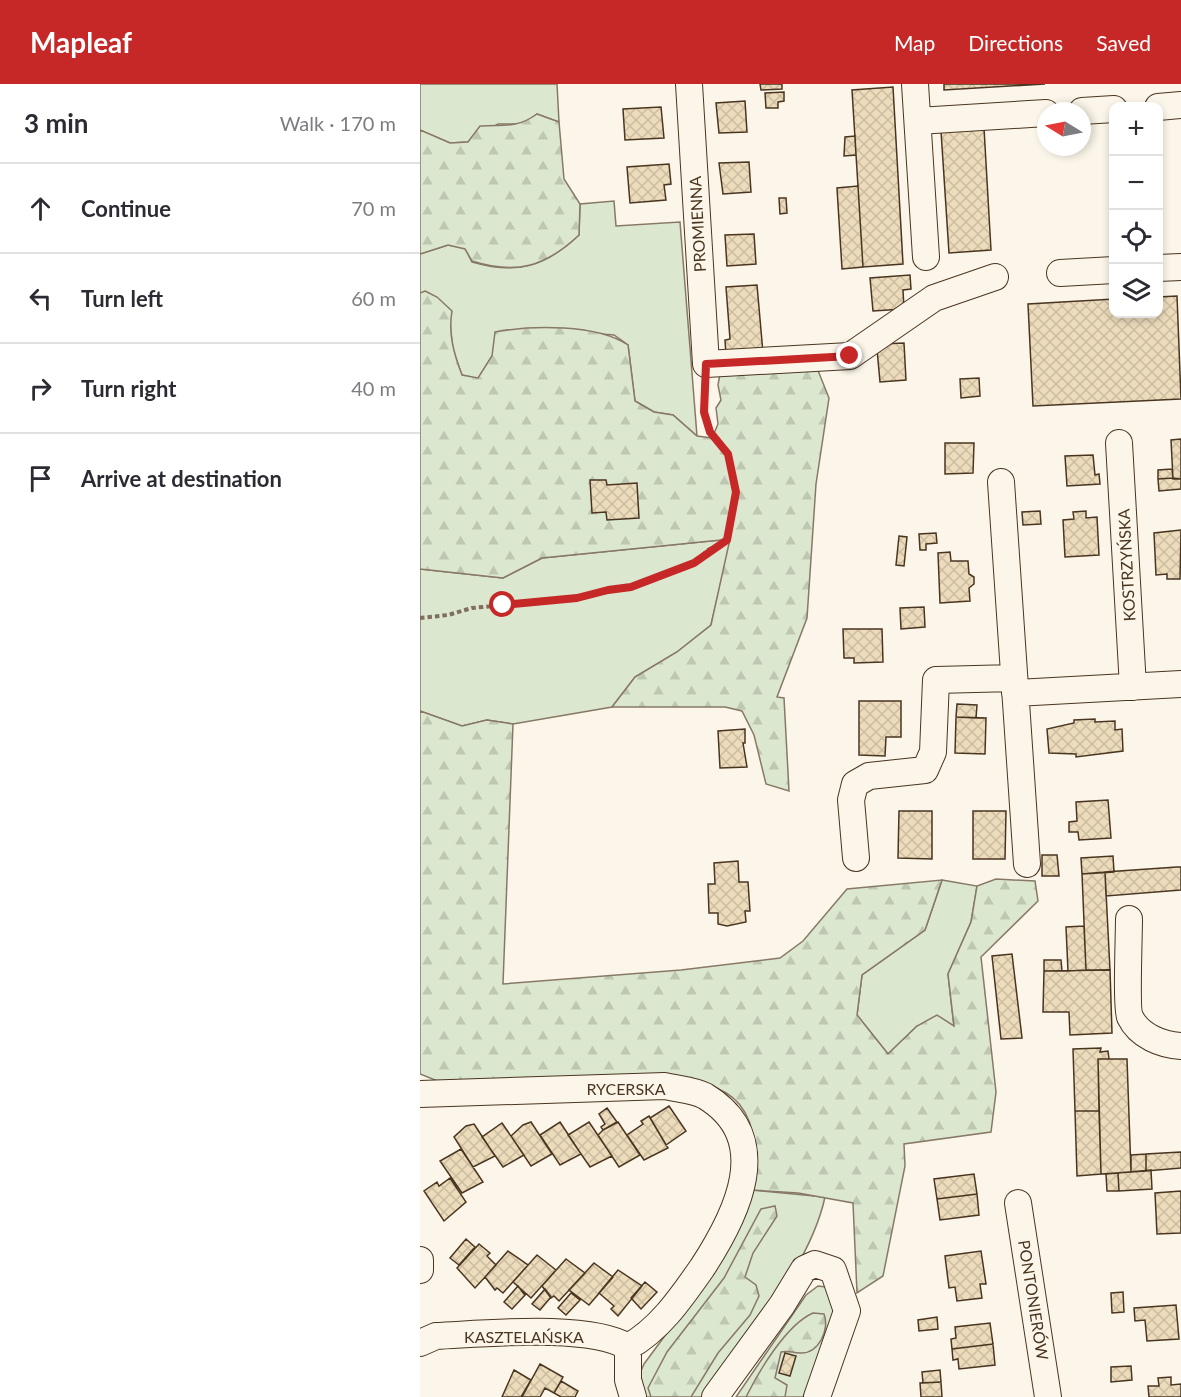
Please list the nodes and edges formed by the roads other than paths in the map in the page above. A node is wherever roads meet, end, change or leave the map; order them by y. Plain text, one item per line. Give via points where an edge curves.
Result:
1 (689, 84) edge
2 (915, 84) edge
3 (1181, 105) edge
4 (1163, 107) edge
5 (1109, 109) edge
6 (1091, 110) edge
7 (1037, 114) edge
8 (918, 121) junction
9 (926, 257) dead end
10 (1181, 267) edge
11 (1163, 268) edge
12 (1109, 270) edge
13 (1060, 273) dead end
14 (995, 277) dead end
15 (1119, 443) dead end
16 (1001, 482) dead end
17 (1181, 684) edge
18 (1015, 686) junction
19 (1133, 687) junction
20 (856, 858) dead end
21 (1027, 864) dead end
22 (1129, 919) dead end
23 (1181, 1046) edge
24 (420, 1094) edge
25 (1018, 1203) dead end
26 (420, 1260) edge
27 (420, 1270) edge
28 (420, 1343) edge
29 (628, 1347) junction
30 (633, 1397) edge
31 (716, 1397) edge
32 (817, 1397) edge
33 (1048, 1397) edge

1 - 14 street, PROMIENNA via 706,364 850,356 934,298
2 - 8 street
3 - 4 street
5 - 6 street
7 - 8 street
8 - 9 street
10 - 11 street
12 - 13 street
15 - 19 street, KOSTRZYŃSKA
16 - 18 street
17 - 19 street
18 - 19 street
18 - 20 street via 936,680 933,752 925,770 869,776 855,784 851,800
18 - 21 street
22 - 23 street via 1129,1016 1141,1032 1167,1046
24 - 29 street, RYCERSKA via 665,1086 703,1095 722,1109 739,1135 744,1157 744,1178 735,1212 681,1299 645,1337
25 - 33 street, PONTONIERÓW
26 - 27 street
28 - 29 street, KASZTELAŃSKA via 436,1336 569,1334 608,1338
29 - 30 street via 628,1380
31 - 32 street via 804,1269 815,1264 833,1270 847,1311

